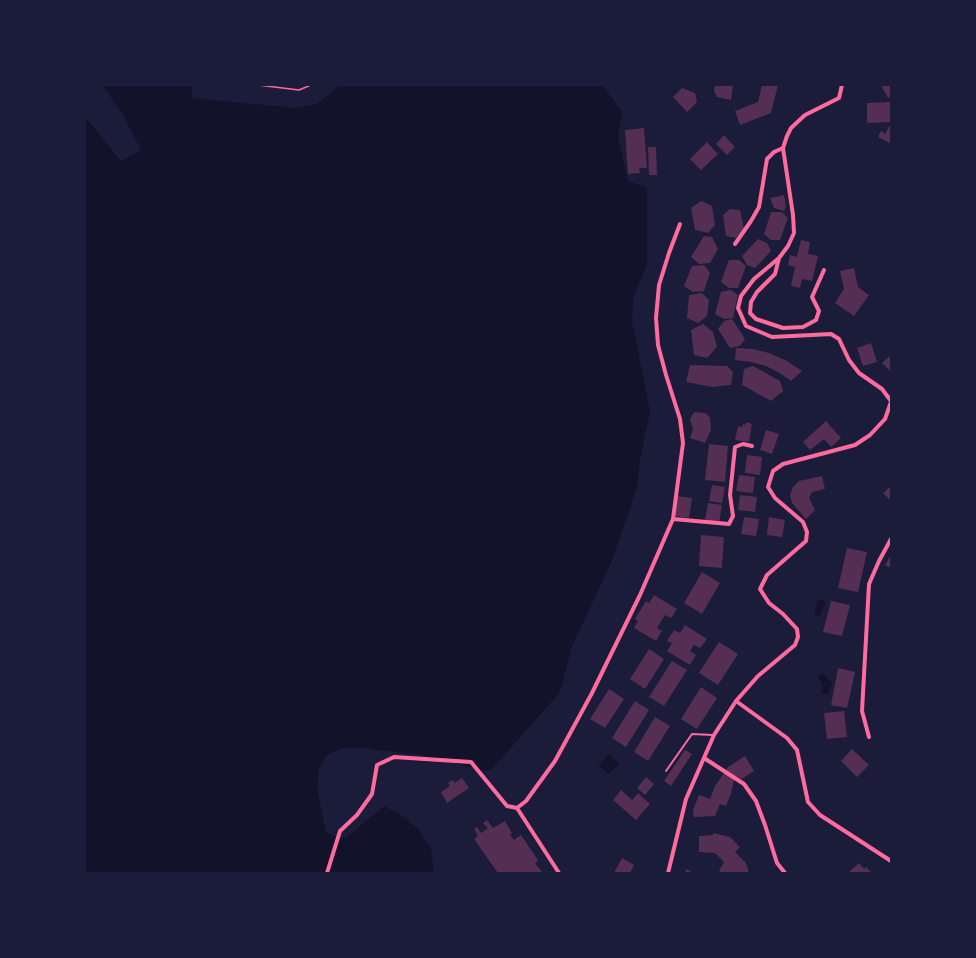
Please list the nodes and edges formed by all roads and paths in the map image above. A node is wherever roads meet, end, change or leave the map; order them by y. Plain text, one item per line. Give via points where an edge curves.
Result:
1 (258, 85) edge
2 (311, 85) edge
3 (842, 85) edge
4 (783, 148) junction
5 (680, 224) dead end
6 (735, 244) dead end
7 (779, 258) junction
8 (824, 270) dead end
9 (891, 402) edge
10 (752, 446) dead end
11 (672, 519) junction
12 (891, 539) edge
13 (736, 701) junction
14 (714, 736) junction
15 (869, 737) dead end
16 (704, 758) junction
17 (666, 771) dead end
18 (517, 808) junction
19 (891, 861) edge
20 (327, 873) edge
21 (559, 873) edge
22 (668, 873) edge
23 (785, 873) edge

1 - 2 path via 299,90
3 - 4 street via 839,98 805,115 791,128
4 - 6 street via 766,159 759,207
4 - 7 street via 794,233
5 - 11 street via 660,285 656,318 658,345 680,419 684,443
7 - 8 street via 775,274 751,302 750,313 756,319 782,328 803,327 816,320 819,311 812,297
7 - 9 street via 754,279 741,296 738,308 746,326 772,337 831,334 839,339 859,374 882,389
9 - 13 street via 885,419 870,435 855,445 783,464 773,471 768,487 775,498 803,522 807,532 806,541 767,575 760,589 769,603 797,629 798,638 795,644 758,676
10 - 11 street via 743,444 735,447 730,495 732,516 729,524
11 - 18 street via 640,594 592,694 555,761 526,801
12 - 15 street via 869,584 862,711
13 - 14 street
13 - 19 street via 787,738 797,750 808,802 820,815
14 - 16 street
14 - 17 lane via 692,734
16 - 22 street via 686,799
16 - 23 street via 744,784 756,801 777,863
18 - 20 street via 507,806 471,762 394,757 377,765 372,794 357,815 340,831
18 - 21 street

